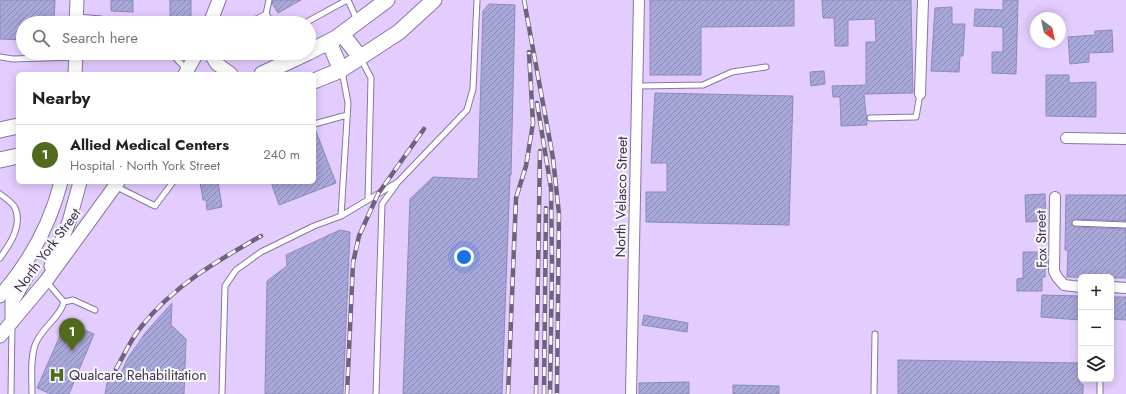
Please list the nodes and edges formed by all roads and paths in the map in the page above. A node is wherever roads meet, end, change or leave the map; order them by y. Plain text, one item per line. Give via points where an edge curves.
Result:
1 (76, 0) edge
2 (219, 0) edge
3 (269, 0) edge
4 (347, 0) edge
5 (387, 0) edge
6 (434, 0) edge
7 (477, 0) edge
8 (639, 0) edge
9 (924, 0) edge
10 (266, 14) joint
11 (76, 16) edge
12 (213, 16) edge
13 (262, 16) edge
14 (316, 17) edge
15 (358, 23) junction
16 (335, 38) junction
17 (316, 47) edge
18 (360, 57) junction
19 (0, 58) edge
20 (16, 58) edge
21 (76, 60) edge
22 (177, 60) edge
23 (193, 60) edge
24 (214, 60) edge
25 (289, 60) edge
26 (766, 67) dead end
27 (341, 70) junction
28 (75, 72) edge
29 (186, 72) edge
30 (228, 72) edge
31 (266, 72) edge
32 (316, 80) edge
33 (637, 86) junction
34 (920, 94) joint
35 (347, 115) junction
36 (870, 118) dead end
37 (316, 123) edge
38 (16, 126) edge
39 (0, 130) edge
40 (1066, 138) dead end
41 (1126, 139) edge
42 (16, 156) edge
43 (0, 160) edge
44 (398, 182) junction
45 (61, 184) edge
46 (79, 184) edge
47 (117, 184) edge
48 (172, 184) edge
49 (0, 194) edge
50 (1055, 197) dead end
51 (368, 200) junction
52 (341, 216) junction
53 (1076, 224) dead end
54 (1126, 224) edge
55 (44, 229) junction
56 (0, 258) edge
57 (46, 281) junction
58 (1078, 287) edge
59 (1114, 287) edge
60 (1126, 288) edge
61 (0, 296) edge
62 (64, 302) junction
63 (95, 310) dead end
64 (12, 322) junction
65 (875, 334) dead end
66 (0, 336) edge
67 (1100, 382) edge
68 (11, 394) edge
69 (32, 394) edge
70 (222, 394) edge
71 (376, 394) edge
72 (631, 394) edge
73 (874, 394) edge
74 (1100, 394) edge

1 - 11 main road
2 - 12 main road
3 - 10 lane
4 - 14 lane
4 - 15 lane
5 - 15 main road
6 - 18 main road via 399,32
7 - 44 lane via 473,89 467,110
8 - 33 street, North Velasco Street
9 - 34 street
10 - 13 lane
15 - 16 main road
16 - 17 main road
16 - 18 main road
16 - 27 main road
18 - 27 main road
18 - 51 lane via 371,78
19 - 20 lane
21 - 28 main road
22 - 29 lane
23 - 29 main road
24 - 30 main road
25 - 31 main road
26 - 33 lane via 732,72 704,85
27 - 32 main road
27 - 35 lane via 348,103
33 - 72 street, North Velasco Street
34 - 36 lane via 916,117
35 - 37 lane
35 - 52 lane
38 - 39 main road
40 - 41 street
42 - 43 main road
44 - 51 lane
44 - 71 lane via 382,204
45 - 55 main road, North York Street via 56,204
46 - 57 main road via 69,222
47 - 48 lane via 155,206
47 - 57 main road, North York Street
49 - 56 lane via 14,206 18,219 13,241
50 - 58 street, Fox Street via 1054,271 1064,285
51 - 52 lane
52 - 70 lane via 261,252 236,270 225,286
53 - 54 lane
55 - 61 main road, North York Street via 36,247
55 - 64 main road via 33,266 12,302
57 - 62 lane
57 - 64 main road, North York Street
59 - 60 street
62 - 63 lane via 73,300
62 - 69 lane via 61,312 35,344
64 - 66 main road, North York Street
64 - 68 lane
65 - 73 lane
67 - 74 lane

